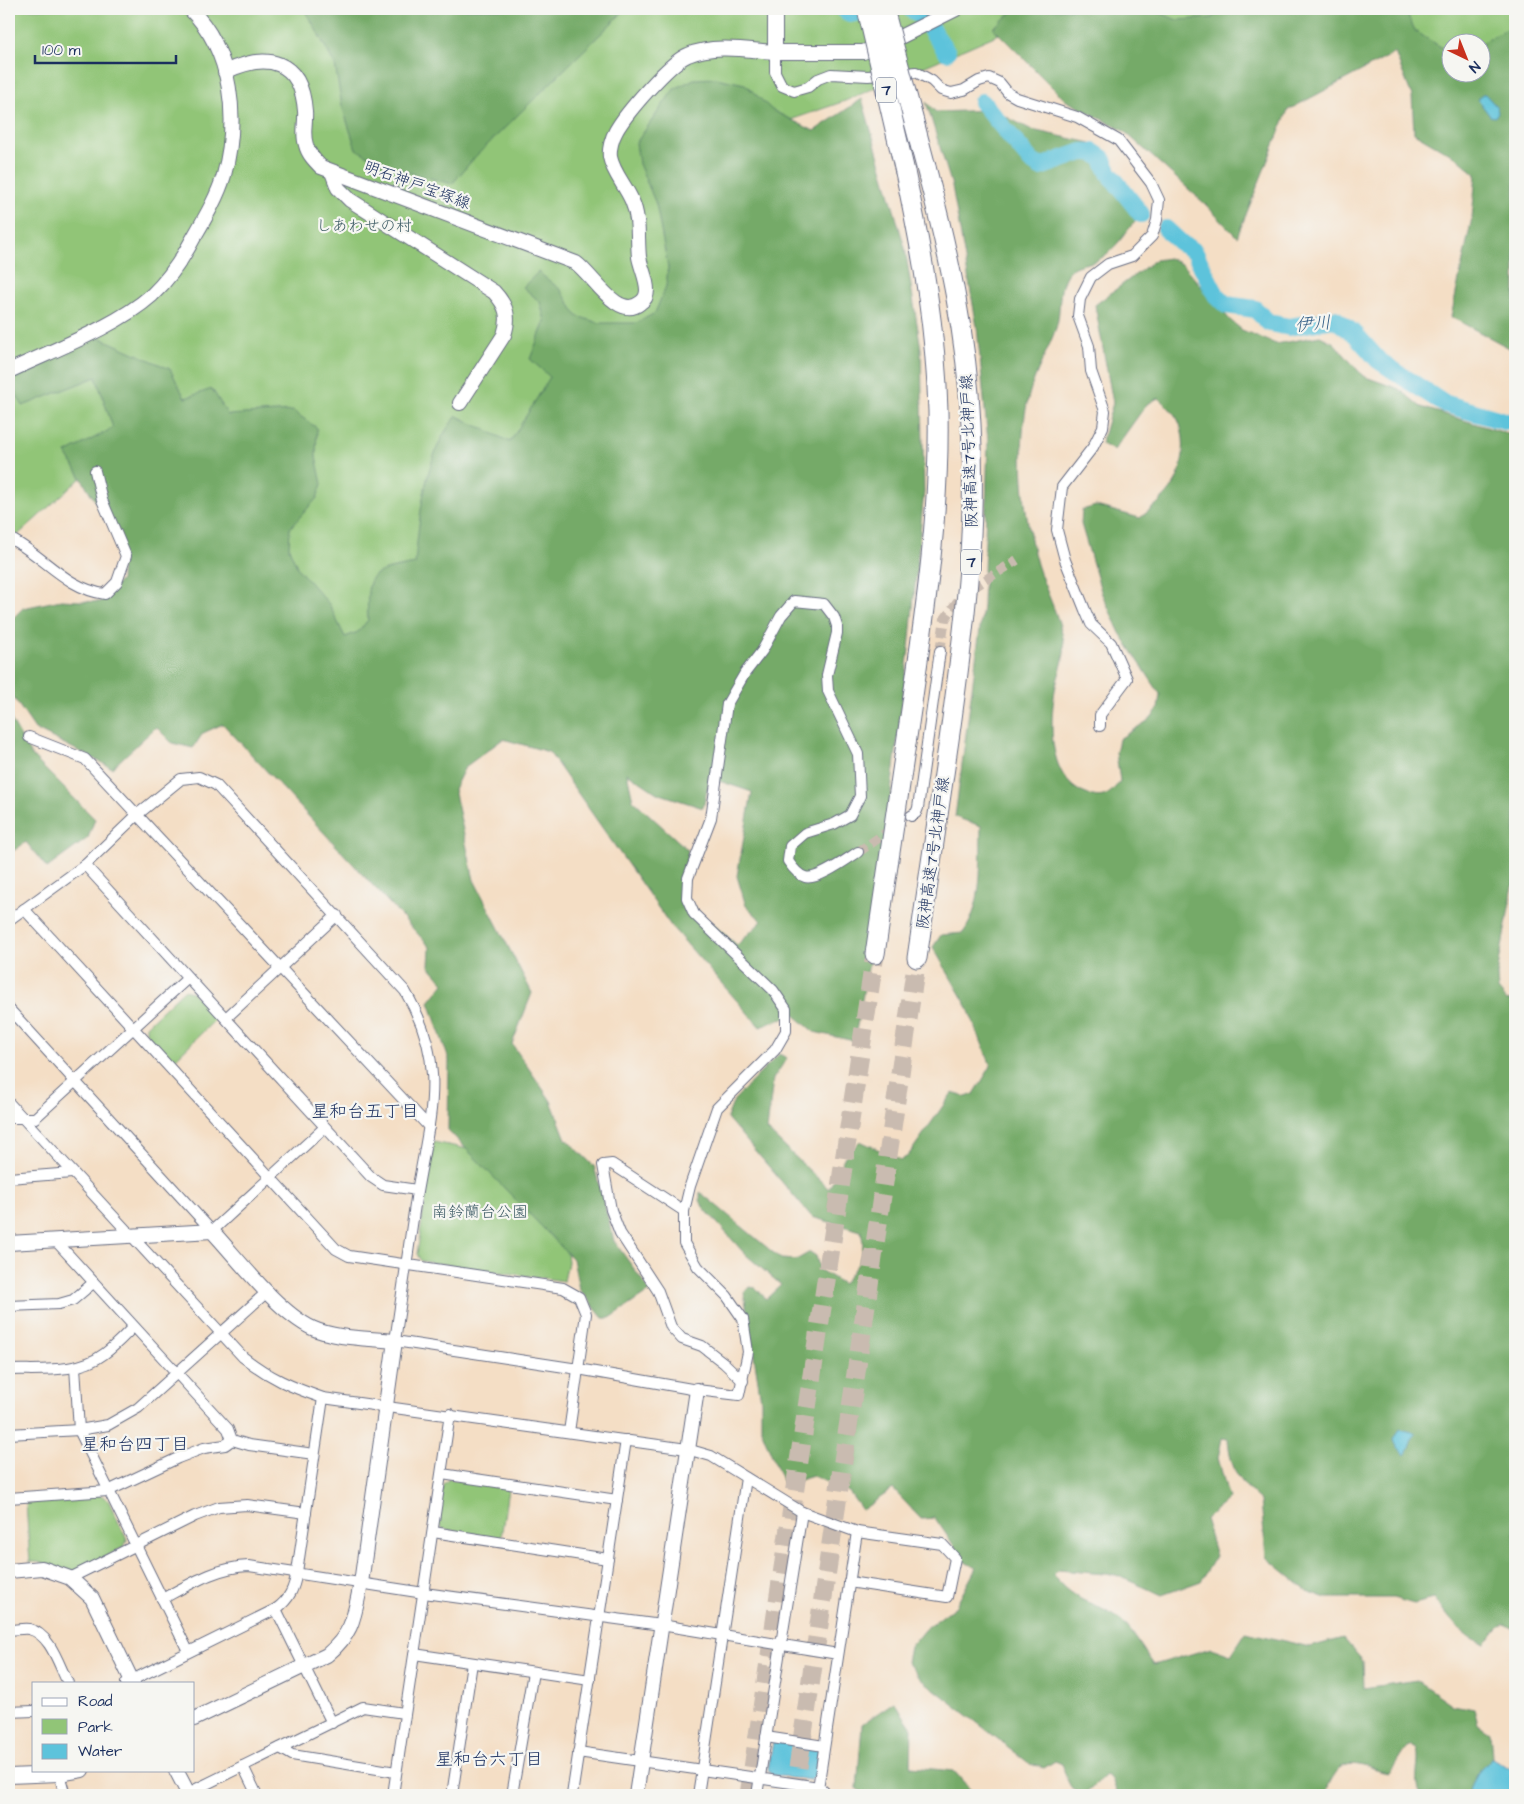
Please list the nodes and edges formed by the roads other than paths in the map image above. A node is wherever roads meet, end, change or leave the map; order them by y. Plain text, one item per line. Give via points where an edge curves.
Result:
1 (190, 9) edge
2 (775, 9) edge
3 (867, 9) edge
4 (956, 9) edge
5 (886, 14) edge
6 (775, 52) junction
7 (226, 72) junction
8 (332, 172) junction
9 (9, 371) edge
10 (460, 403) dead end
11 (96, 471) dead end
12 (9, 538) edge
13 (940, 651) tunnel mouth
14 (1100, 726) dead end
15 (29, 737) dead end
16 (138, 814) junction
17 (911, 816) tunnel mouth
18 (858, 852) tunnel mouth
19 (85, 865) junction
20 (24, 909) junction
21 (337, 915) junction
22 (9, 920) edge
23 (875, 954) tunnel mouth
24 (917, 958) tunnel mouth
25 (281, 968) junction
26 (188, 978) junction
27 (9, 1009) edge
28 (226, 1018) junction
29 (135, 1028) junction
30 (75, 1082) junction
31 (9, 1103) edge
32 (9, 1118) edge
33 (23, 1119) junction
34 (429, 1127) junction
35 (324, 1128) junction
36 (72, 1173) junction
37 (9, 1178) edge
38 (271, 1179) junction
39 (418, 1190) junction
40 (684, 1212) junction
41 (212, 1231) junction
42 (130, 1236) junction
43 (54, 1240) junction
44 (9, 1243) edge
45 (406, 1264) junction
46 (94, 1283) junction
47 (268, 1291) junction
48 (9, 1306) edge
49 (133, 1327) junction
50 (221, 1334) junction
51 (396, 1341) junction
52 (75, 1367) junction
53 (578, 1369) junction
54 (9, 1370) edge
55 (176, 1374) junction
56 (743, 1381) junction
57 (697, 1390) junction
58 (323, 1398) junction
59 (387, 1406) junction
60 (450, 1414) junction
61 (79, 1430) junction
62 (569, 1432) junction
63 (9, 1434) edge
64 (232, 1440) junction
65 (626, 1440) junction
66 (687, 1449) junction
67 (314, 1454) junction
68 (442, 1474) junction
69 (746, 1478) junction
70 (108, 1491) junction
71 (9, 1498) edge
72 (617, 1500) junction
73 (802, 1512) junction
74 (306, 1514) junction
75 (433, 1532) junction
76 (858, 1532) junction
77 (135, 1546) junction
78 (608, 1560) junction
79 (9, 1571) edge
80 (297, 1572) junction
81 (70, 1578) junction
82 (361, 1582) junction
83 (849, 1582) junction
84 (424, 1593) junction
85 (162, 1599) junction
86 (276, 1609) junction
87 (599, 1617) junction
88 (661, 1625) junction
89 (9, 1630) edge
90 (723, 1636) junction
91 (781, 1645) junction
92 (188, 1651) junction
93 (414, 1654) junction
94 (838, 1654) junction
95 (472, 1662) junction
96 (304, 1666) junction
97 (533, 1672) junction
98 (590, 1680) junction
99 (68, 1682) edge
100 (130, 1682) edge
101 (32, 1711) edge
102 (9, 1712) edge
103 (404, 1713) junction
104 (195, 1719) edge
105 (332, 1723) junction
106 (766, 1737) junction
107 (824, 1746) junction
108 (280, 1748) junction
109 (578, 1752) junction
110 (641, 1762) junction
111 (243, 1766) junction
112 (701, 1770) junction
113 (70, 1772) edge
114 (177, 1772) edge
115 (396, 1772) junction
116 (59, 1774) junction
117 (9, 1776) edge
118 (760, 1779) junction
119 (818, 1791) edge
120 (65, 1795) edge
121 (187, 1795) edge
122 (257, 1795) edge
123 (393, 1795) edge
124 (452, 1795) edge
125 (512, 1795) edge
126 (572, 1795) edge
127 (636, 1795) edge
128 (698, 1795) edge
129 (757, 1795) edge
130 (828, 1795) edge

1 - 7 street via 214,41
2 - 6 street
3 - 23 highway, 阪神高速7号北神戸線 / 7, bridge via 923,257 937,387 938,459 925,608
4 - 6 street, 明石神戸宝塚線 via 863,52
5 - 24 highway, 阪神高速7号北神戸線 / 7, bridge via 950,271 966,362 971,422 971,566
6 - 8 street, 明石神戸宝塚線 via 705,50 687,55 670,68 614,133 610,157 636,211 639,258 646,283 644,300 637,306 616,305 576,263
6 - 14 street via 775,72 782,86 794,91 831,74 868,76 916,72 941,90 951,93 989,78 1017,98 1077,117 1118,140 1151,183 1159,200 1152,236 1132,256 1108,264 1092,277 1080,299 1078,316 1089,346 1091,371 1105,411 1103,427 1093,447 1062,487 1057,530 1065,560 1091,624 1111,643 1127,680 1100,715
7 - 8 street, 明石神戸宝塚線 via 243,63 268,60 284,67 296,78 302,89 306,147 321,167
7 - 9 street via 230,96 230,140 224,176 200,227 170,276 128,313
8 - 10 street via 338,188 350,200 494,292 503,302 508,312 504,335
11 - 12 street via 102,500 126,556 117,582 105,594 91,593 76,585
13 - 17 street via 918,808
15 - 16 street via 84,759
16 - 19 street
16 - 21 street via 181,779 199,777 216,785
16 - 25 street
18 - 40 street via 810,878 803,877 788,861 790,846 805,833 850,815 860,796 858,754 828,691 827,675 837,633 834,617 824,604 794,601 781,616 727,704 711,818 688,878 687,898 694,914 773,990 786,1009 786,1031 776,1050 717,1108
19 - 20 street
19 - 26 street
20 - 22 street
20 - 29 street
21 - 25 street
21 - 34 street via 405,991 418,1012 429,1043 434,1086
25 - 28 street
25 - 34 street
26 - 28 street
26 - 29 street
27 - 30 street
28 - 35 street
29 - 30 street
29 - 38 street
30 - 33 street via 35,1118
30 - 41 street
31 - 33 street
32 - 33 street
33 - 36 street
34 - 39 street
35 - 38 street
35 - 39 street via 382,1185
36 - 37 street
36 - 42 street
38 - 41 street
38 - 45 street via 336,1249 350,1256
39 - 45 street
40 - 56 street via 684,1243 698,1268 727,1296 743,1319 748,1352
40 - 56 street via 612,1164 603,1166 611,1210 620,1233 658,1291 671,1327 682,1339 702,1346
41 - 42 street
41 - 47 street
42 - 43 street
42 - 50 street
43 - 44 street
43 - 46 street
45 - 51 street
45 - 53 street via 563,1288 579,1296 586,1314
46 - 48 street via 73,1300 59,1304
46 - 49 street
47 - 50 street
47 - 51 street via 284,1308 312,1328 339,1335
49 - 52 street via 104,1354
49 - 55 street
50 - 55 street
50 - 58 street via 264,1373
51 - 53 street
51 - 59 street
52 - 54 street
52 - 61 street
53 - 57 street
53 - 62 street
55 - 61 street via 138,1408 108,1425
55 - 64 street via 228,1428
56 - 57 street via 739,1395
57 - 66 street
58 - 59 street
58 - 67 street
59 - 60 street
59 - 82 street
60 - 62 street
60 - 68 street
61 - 63 street
61 - 70 street
62 - 65 street
64 - 67 street
64 - 70 street via 225,1445 204,1448 178,1458
65 - 66 street
65 - 72 street
66 - 69 street via 711,1456
66 - 88 street
67 - 74 street
68 - 72 street
68 - 75 street
69 - 73 street
69 - 90 street
70 - 71 street
70 - 77 street
72 - 78 street
73 - 76 street
73 - 91 street
74 - 77 street via 247,1505 219,1507
74 - 80 street
75 - 78 street
75 - 84 street
76 - 83 street
76 - 83 street via 942,1544 954,1558 947,1597
77 - 81 street
77 - 85 street
78 - 87 street
79 - 81 street via 42,1568
80 - 82 street
80 - 85 street via 233,1566 214,1572
80 - 86 street via 293,1590 286,1602
81 - 100 street via 92,1598
82 - 84 street
82 - 96 street via 354,1620 343,1641 326,1655
83 - 94 street
84 - 87 street
84 - 93 street
85 - 92 street
86 - 92 street
86 - 96 street
87 - 88 street
87 - 98 street
88 - 90 street
88 - 110 street
89 - 99 street via 29,1629 41,1635
90 - 91 street
90 - 112 street
91 - 94 street
91 - 106 street
92 - 100 street
93 - 95 street
93 - 103 street
94 - 107 street
95 - 97 street
95 - 124 street
96 - 104 street
96 - 105 street
97 - 98 street
97 - 125 street
98 - 109 street
101 - 102 street
103 - 105 street via 363,1708
103 - 115 street
105 - 108 street
106 - 107 street
106 - 118 street
107 - 119 street
108 - 111 street
108 - 115 street via 292,1755
109 - 110 street
109 - 126 street
110 - 112 street
110 - 127 street
111 - 121 street
111 - 122 street
112 - 118 street
112 - 128 street
113 - 116 street
114 - 121 street
115 - 123 street
116 - 117 street
116 - 120 street
118 - 119 street
118 - 129 street
119 - 130 street

